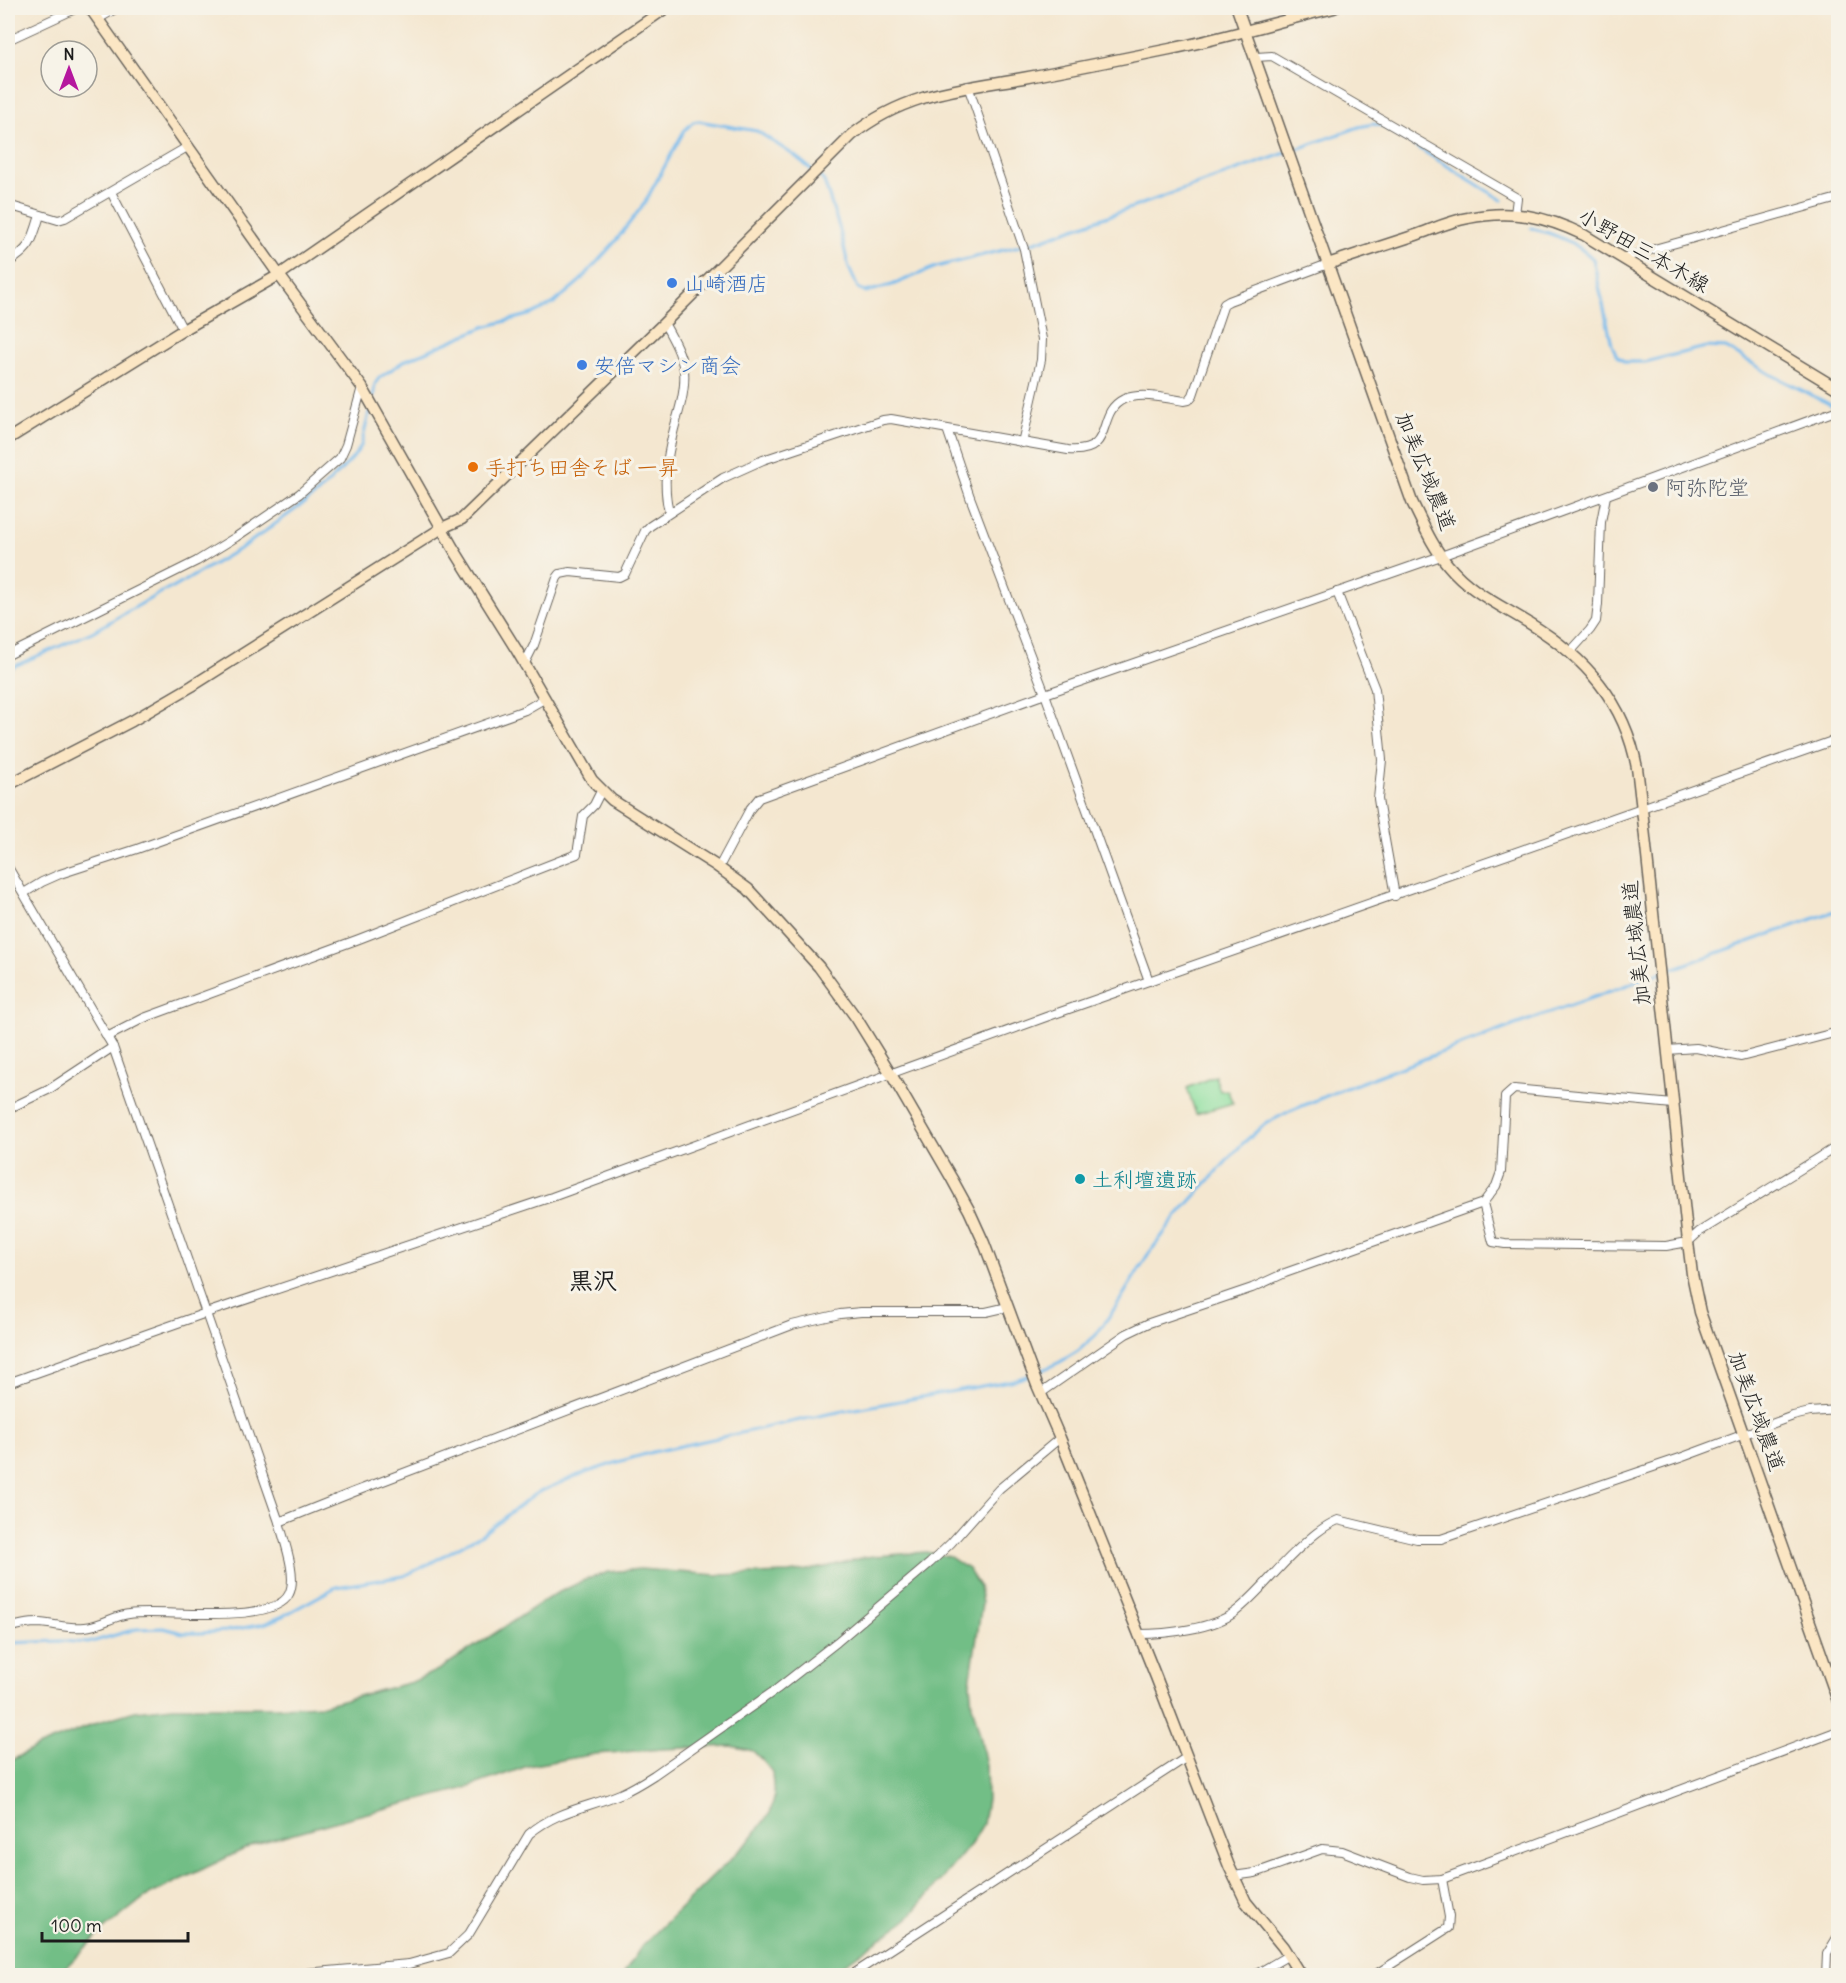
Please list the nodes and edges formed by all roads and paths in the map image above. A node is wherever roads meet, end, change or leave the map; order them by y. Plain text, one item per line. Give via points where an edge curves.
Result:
1 (77, 8) edge
2 (90, 8) edge
3 (117, 8) edge
4 (666, 8) edge
5 (1237, 8) edge
6 (1334, 8) edge
7 (98, 19) junction
8 (1245, 30) junction
9 (8, 40) edge
10 (1256, 57) junction
11 (968, 86) junction
12 (189, 146) junction
13 (111, 192) junction
14 (1839, 198) edge
15 (8, 205) edge
16 (1515, 214) junction
17 (40, 215) junction
18 (1622, 258) junction
19 (8, 263) edge
20 (1328, 264) junction
21 (279, 275) junction
22 (664, 323) junction
23 (183, 330) junction
24 (1838, 388) edge
25 (365, 391) junction
26 (1839, 410) edge
27 (947, 429) junction
28 (8, 439) edge
29 (1022, 442) junction
30 (1606, 496) junction
31 (669, 512) junction
32 (442, 528) junction
33 (1441, 556) junction
34 (1337, 592) junction
35 (1570, 652) junction
36 (8, 655) edge
37 (524, 665) junction
38 (1044, 694) junction
39 (544, 699) junction
40 (1839, 739) edge
41 (8, 785) edge
42 (602, 791) junction
43 (1642, 809) junction
44 (8, 867) edge
45 (719, 867) junction
46 (24, 893) junction
47 (1395, 896) junction
48 (1149, 981) junction
49 (1839, 1032) edge
50 (107, 1037) junction
51 (113, 1047) junction
52 (1667, 1050) junction
53 (891, 1074) junction
54 (1673, 1104) junction
55 (8, 1109) edge
56 (1839, 1146) edge
57 (1483, 1203) junction
58 (1688, 1242) junction
59 (1008, 1307) junction
60 (206, 1313) junction
61 (8, 1383) edge
62 (1039, 1389) junction
63 (1839, 1410) edge
64 (1744, 1433) junction
65 (1060, 1438) junction
66 (279, 1522) junction
67 (8, 1628) edge
68 (1138, 1634) junction
69 (1839, 1701) edge
70 (1839, 1731) edge
71 (1187, 1757) junction
72 (1233, 1876) junction
73 (1442, 1879) junction
74 (1839, 1936) edge
75 (1288, 1956) junction
76 (271, 1976) edge
77 (850, 1976) edge
78 (1253, 1976) edge
79 (1301, 1976) edge
80 (1373, 1976) edge
81 (1826, 1976) edge

1 - 9 street
2 - 7 street
3 - 7 street
4 - 21 street
5 - 8 street
6 - 8 street
7 - 12 street
8 - 10 street
8 - 11 street via 1173,48
10 - 16 street via 1272,56 1517,198
10 - 20 street
11 - 22 street via 917,99 884,113 852,135
11 - 29 street via 1024,249 1042,339 1041,360
12 - 13 street
12 - 21 street
13 - 17 street via 66,218
13 - 23 street
14 - 18 street
15 - 17 street
16 - 18 street, 小野田三本木線 via 1559,222
16 - 20 street, 小野田三本木線 via 1466,218
17 - 19 street via 26,251
18 - 24 street, 小野田三本木線
20 - 29 street via 1224,304 1190,400 1140,396 1125,399 1111,412 1100,438 1085,451
20 - 33 street, 加美広域農道 via 1412,502
21 - 23 street
21 - 25 street
22 - 31 street via 678,348 684,370 683,399 666,465
22 - 32 street via 462,519
23 - 28 street
25 - 32 street
25 - 36 street via 340,458 299,494 197,561
26 - 30 street
27 - 29 street
27 - 31 street via 883,420 763,460 723,478
27 - 38 street
30 - 33 street
30 - 35 street via 1596,621
31 - 37 street via 645,531 625,574 560,574
32 - 37 street
32 - 41 street via 182,692
33 - 34 street
33 - 35 street, 加美広域農道 via 1465,583
34 - 38 street
34 - 47 street via 1375,689 1382,760 1378,799
35 - 43 street, 加美広域農道 via 1591,671 1611,699 1627,734
37 - 39 street
38 - 45 street via 759,798
38 - 48 street
39 - 42 street
39 - 46 street via 525,710 383,762 60,874
40 - 43 street
42 - 45 street
42 - 50 street via 583,816 577,854 144,1018
43 - 47 street
43 - 52 street, 加美広域農道
44 - 46 street
45 - 53 street via 748,889 819,967
46 - 50 street
47 - 48 street
48 - 53 street
49 - 52 street via 1741,1058 1696,1048
50 - 51 street
51 - 55 street via 48,1090
51 - 60 street
52 - 54 street, 加美広域農道
53 - 59 street via 969,1210
53 - 60 street via 552,1197
54 - 57 street via 1511,1090 1505,1097 1501,1172
54 - 58 street, 加美広域農道
56 - 58 street
57 - 58 street via 1493,1242 1666,1246
57 - 62 street via 1149,1323
58 - 64 street, 加美広域農道 via 1700,1312
59 - 62 street
59 - 66 street via 986,1312 840,1314 803,1322
60 - 61 street
60 - 66 street
62 - 65 street
63 - 64 street via 1793,1416
64 - 68 street via 1441,1539 1417,1539 1338,1520 1311,1538 1225,1619 1169,1634
64 - 69 street, 加美広域農道
65 - 68 street
65 - 76 street via 1004,1484 930,1563 777,1689 633,1788 566,1811 535,1828 469,1934 449,1953 409,1964
66 - 67 street via 291,1577 289,1594 275,1606 238,1614 128,1614 86,1627 33,1623
68 - 71 street
70 - 73 street
71 - 72 street
71 - 77 street
72 - 73 street via 1332,1849 1410,1877
72 - 75 street via 1246,1902
73 - 80 street via 1448,1928
74 - 81 street via 1827,1954
75 - 78 street
75 - 79 street

